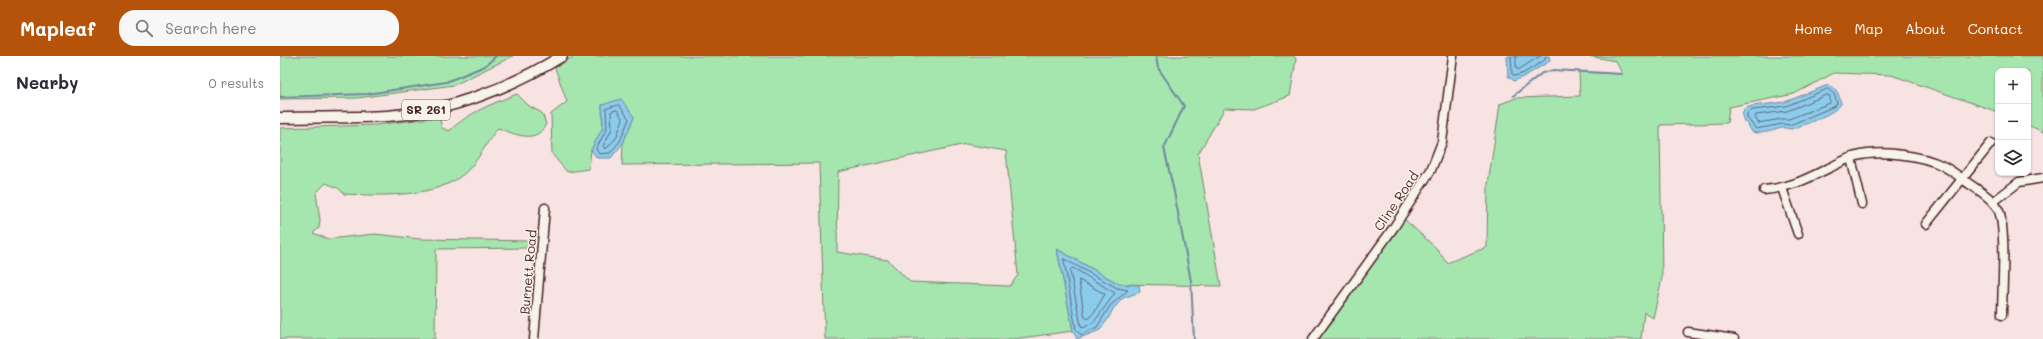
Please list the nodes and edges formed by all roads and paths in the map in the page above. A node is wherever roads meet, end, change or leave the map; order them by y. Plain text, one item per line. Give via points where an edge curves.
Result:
1 (562, 56) edge
2 (1453, 56) edge
3 (280, 118) edge
4 (1991, 143) dead end
5 (1851, 158) junction
6 (2043, 178) edge
7 (1962, 179) junction
8 (1782, 188) junction
9 (1764, 190) dead end
10 (1993, 202) junction
11 (1862, 204) dead end
12 (545, 208) dead end
13 (1926, 224) dead end
14 (1798, 234) dead end
15 (2002, 314) dead end
16 (1688, 332) dead end
17 (534, 339) edge
18 (1313, 339) edge
19 (1734, 339) edge

1 - 3 main road, SR 261 via 495,89 443,107 388,116
2 - 18 street, Cline Road via 1442,138 1431,170 1394,227
4 - 7 street
5 - 7 street via 1879,154 1928,160
5 - 8 street
5 - 11 street
6 - 10 street via 2019,182
7 - 10 street
7 - 13 street
8 - 9 street
8 - 14 street
10 - 15 street via 1998,209 2002,229
12 - 17 street, Burnett Road
16 - 19 street

